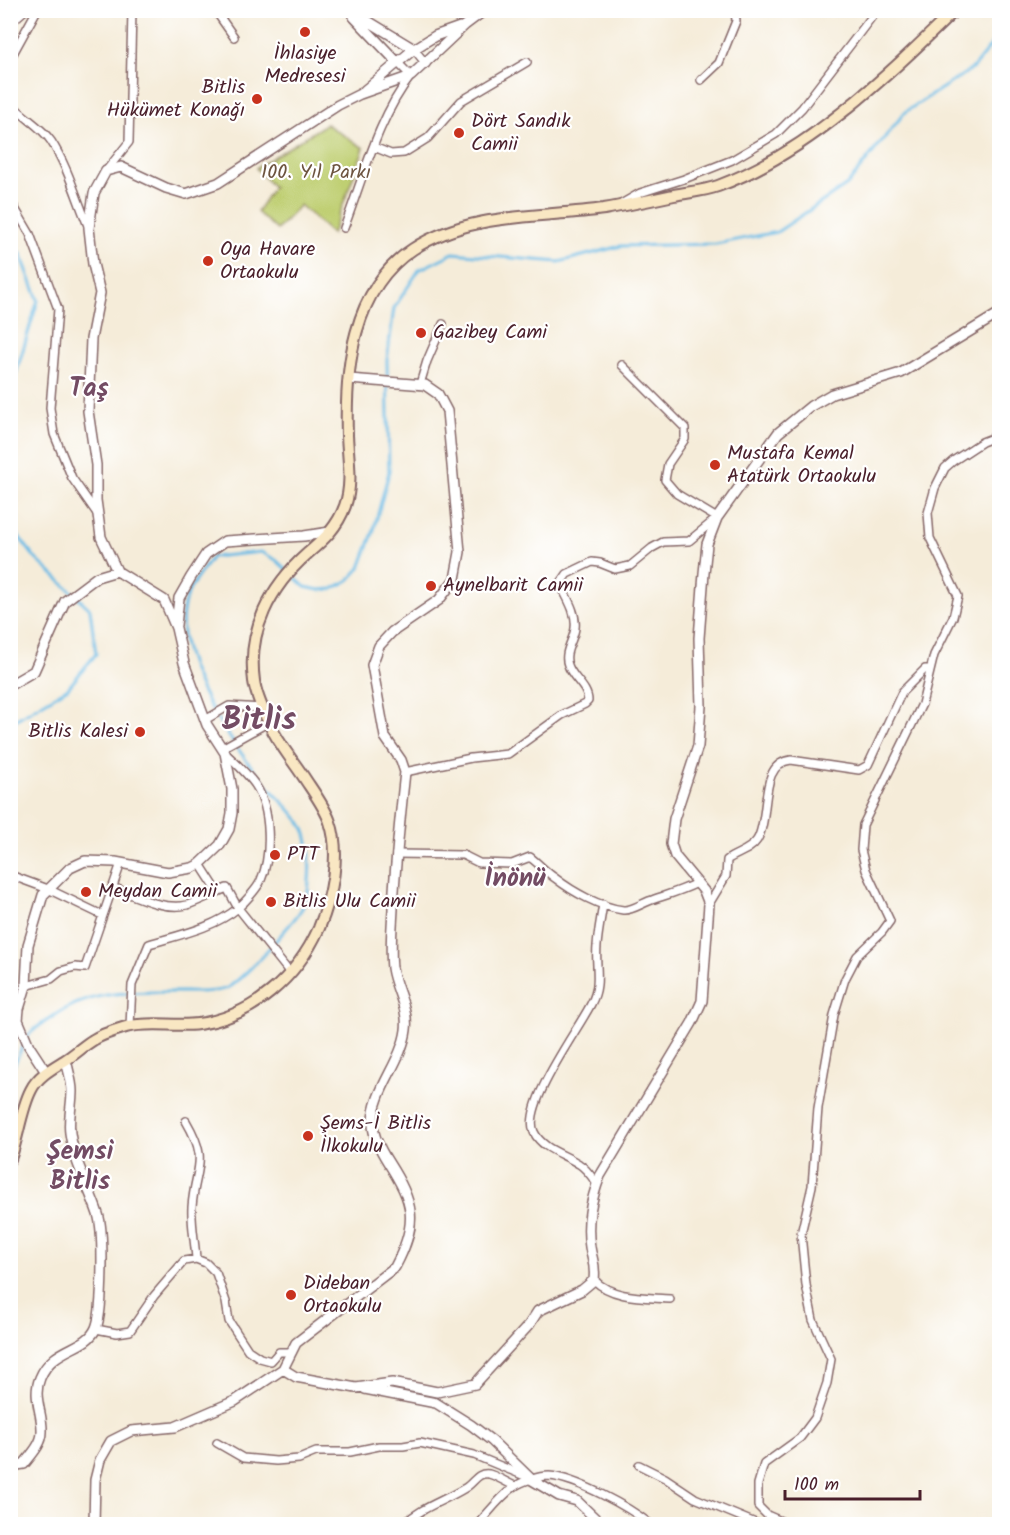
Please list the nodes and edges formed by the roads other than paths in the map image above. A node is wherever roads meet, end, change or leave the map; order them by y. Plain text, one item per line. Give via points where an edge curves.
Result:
1 (25, 10) edge
2 (37, 10) edge
3 (132, 10) edge
4 (215, 10) edge
5 (350, 10) edge
6 (485, 10) edge
7 (735, 10) edge
8 (877, 10) edge
9 (955, 10) edge
10 (10, 23) edge
11 (465, 25) junction
12 (234, 37) dead end
13 (414, 49) junction
14 (10, 59) edge
15 (527, 62) dead end
16 (398, 63) junction
17 (426, 64) junction
18 (411, 76) junction
19 (701, 80) dead end
20 (360, 94) junction
21 (10, 102) edge
22 (374, 147) junction
23 (106, 171) junction
24 (10, 200) edge
25 (617, 206) junction
26 (89, 228) junction
27 (344, 228) dead end
28 (999, 313) edge
29 (443, 324) dead end
30 (622, 365) dead end
31 (349, 379) junction
32 (420, 384) junction
33 (999, 435) edge
34 (98, 515) junction
35 (717, 518) junction
36 (330, 532) junction
37 (117, 571) junction
38 (176, 628) junction
39 (930, 669) junction
40 (10, 685) edge
41 (262, 708) junction
42 (207, 719) junction
43 (269, 722) junction
44 (225, 749) junction
45 (405, 772) junction
46 (396, 855) junction
47 (121, 863) junction
48 (200, 864) junction
49 (10, 875) edge
50 (697, 883) junction
51 (112, 887) junction
52 (48, 889) junction
53 (218, 892) junction
54 (603, 904) junction
55 (710, 904) junction
56 (238, 908) junction
57 (102, 915) junction
58 (290, 973) junction
59 (26, 987) junction
60 (14, 1023) edge
61 (130, 1026) junction
62 (66, 1060) junction
63 (46, 1072) junction
64 (186, 1120) dead end
65 (10, 1159) edge
66 (597, 1184) junction
67 (196, 1259) junction
68 (594, 1280) junction
69 (670, 1299) dead end
70 (96, 1329) junction
71 (292, 1352) junction
72 (283, 1369) junction
73 (356, 1388) junction
74 (217, 1443) dead end
75 (10, 1466) edge
76 (639, 1466) dead end
77 (532, 1480) junction
78 (515, 1486) junction
79 (94, 1524) edge
80 (404, 1524) edge
81 (478, 1524) edge
82 (601, 1524) edge
83 (650, 1524) edge
84 (758, 1524) edge
85 (785, 1524) edge

1 - 10 street
2 - 14 street
3 - 23 street via 129,142
4 - 12 street
5 - 13 street
5 - 16 street
6 - 11 street
7 - 19 street via 736,21 719,63
8 - 25 street via 802,108 776,134 732,160 640,193
9 - 25 main road via 864,93 773,160 714,187
11 - 13 street
11 - 17 street
13 - 16 street
13 - 17 street
15 - 22 street via 461,101 428,138 404,153 391,154
16 - 18 street
16 - 20 street
17 - 18 street
18 - 20 street
18 - 22 street via 398,93
20 - 23 street via 218,183 186,194 121,166
21 - 26 street via 51,141
22 - 27 street
23 - 26 street via 94,193
24 - 34 street via 30,234 58,309 50,408 54,434 72,477
25 - 31 main road via 478,222 430,238 411,250 377,284 366,305 352,350
26 - 34 street via 100,293 91,339 88,411
28 - 35 street via 901,372 832,394 811,406 778,432
29 - 32 street
30 - 35 street via 685,428 685,439 668,464 665,480 677,494
31 - 32 street
31 - 36 main road via 350,488 344,511
32 - 45 street via 438,394 447,411 460,552 455,579 440,600 392,632 379,646 372,665 385,737
33 - 39 street via 953,461 935,488 928,513 930,538 958,596
34 - 37 street via 101,537
35 - 45 street via 689,541 663,542 630,566 615,569 592,562 567,574 560,584 576,617 567,664 587,693 585,704 562,715 508,754
35 - 50 street via 707,544 704,573 698,746 674,819 671,844 675,856
36 - 38 street via 225,541 206,554 179,598
36 - 41 main road via 280,582 265,608 254,641 254,684
37 - 38 street via 164,600
37 - 40 street via 97,577 65,601 34,671
38 - 42 street via 184,663
39 - 55 street via 925,669 902,692 864,768 791,760 775,766 758,839 727,860 726,876
39 - 85 street via 922,704 863,825 861,850 866,870 890,921 857,956 834,1015 818,1108 812,1186 801,1234 813,1320 831,1359 815,1418 800,1438 764,1464 758,1484 758,1506
41 - 42 street via 229,706
41 - 43 main road
42 - 44 street
43 - 44 street
43 - 58 main road via 330,820 335,852 333,878 319,927
44 - 48 street via 232,789 229,829 220,845
44 - 56 street via 258,788 267,814 269,846 261,880
45 - 46 street
46 - 54 street via 463,855 479,863 512,864 530,857 553,877
46 - 71 street via 392,970 404,1006 406,1028 401,1050 376,1102 373,1124 381,1151 403,1185 411,1206 410,1230 395,1267 296,1343
47 - 48 street via 168,872
47 - 51 street
47 - 52 street via 85,861 70,868
48 - 53 street
49 - 52 street
50 - 54 street via 625,910
50 - 55 street
51 - 53 street via 173,906
51 - 57 street
52 - 57 street
52 - 59 street via 28,945
53 - 56 street via 227,888
54 - 66 street via 597,946 599,984 535,1101 533,1118 534,1131 547,1146 580,1164
55 - 66 street via 702,1001
56 - 58 street
56 - 61 street via 208,926 149,944 132,986
57 - 59 street via 85,968 61,971 51,980
58 - 61 main road via 279,986 228,1018 196,1024
59 - 60 street
60 - 63 street
61 - 62 main road via 95,1038
62 - 63 main road
62 - 70 street via 72,1089 69,1130 75,1158 99,1217 102,1309
63 - 65 main road via 31,1090
64 - 67 street via 200,1152 192,1208
66 - 68 street via 588,1224 596,1266
67 - 70 street via 184,1261 130,1331 117,1334
67 - 71 street via 216,1273 229,1321 248,1350 271,1361 279,1352
68 - 69 street via 613,1292
68 - 73 street via 538,1311 475,1384 437,1392 392,1383
70 - 75 street via 47,1365 36,1395 42,1433 24,1464
71 - 72 street
72 - 73 street via 296,1377
72 - 79 street via 235,1401 175,1427 131,1431 111,1441 94,1480
73 - 77 street via 436,1403 485,1435
74 - 77 street via 243,1458 276,1461 299,1459 316,1452 420,1443 474,1455
76 - 84 street via 695,1498
77 - 78 street
77 - 82 street via 559,1496 577,1501
77 - 83 street via 547,1476 563,1478
78 - 80 street via 488,1474 477,1476 468,1487 435,1502
78 - 81 street

